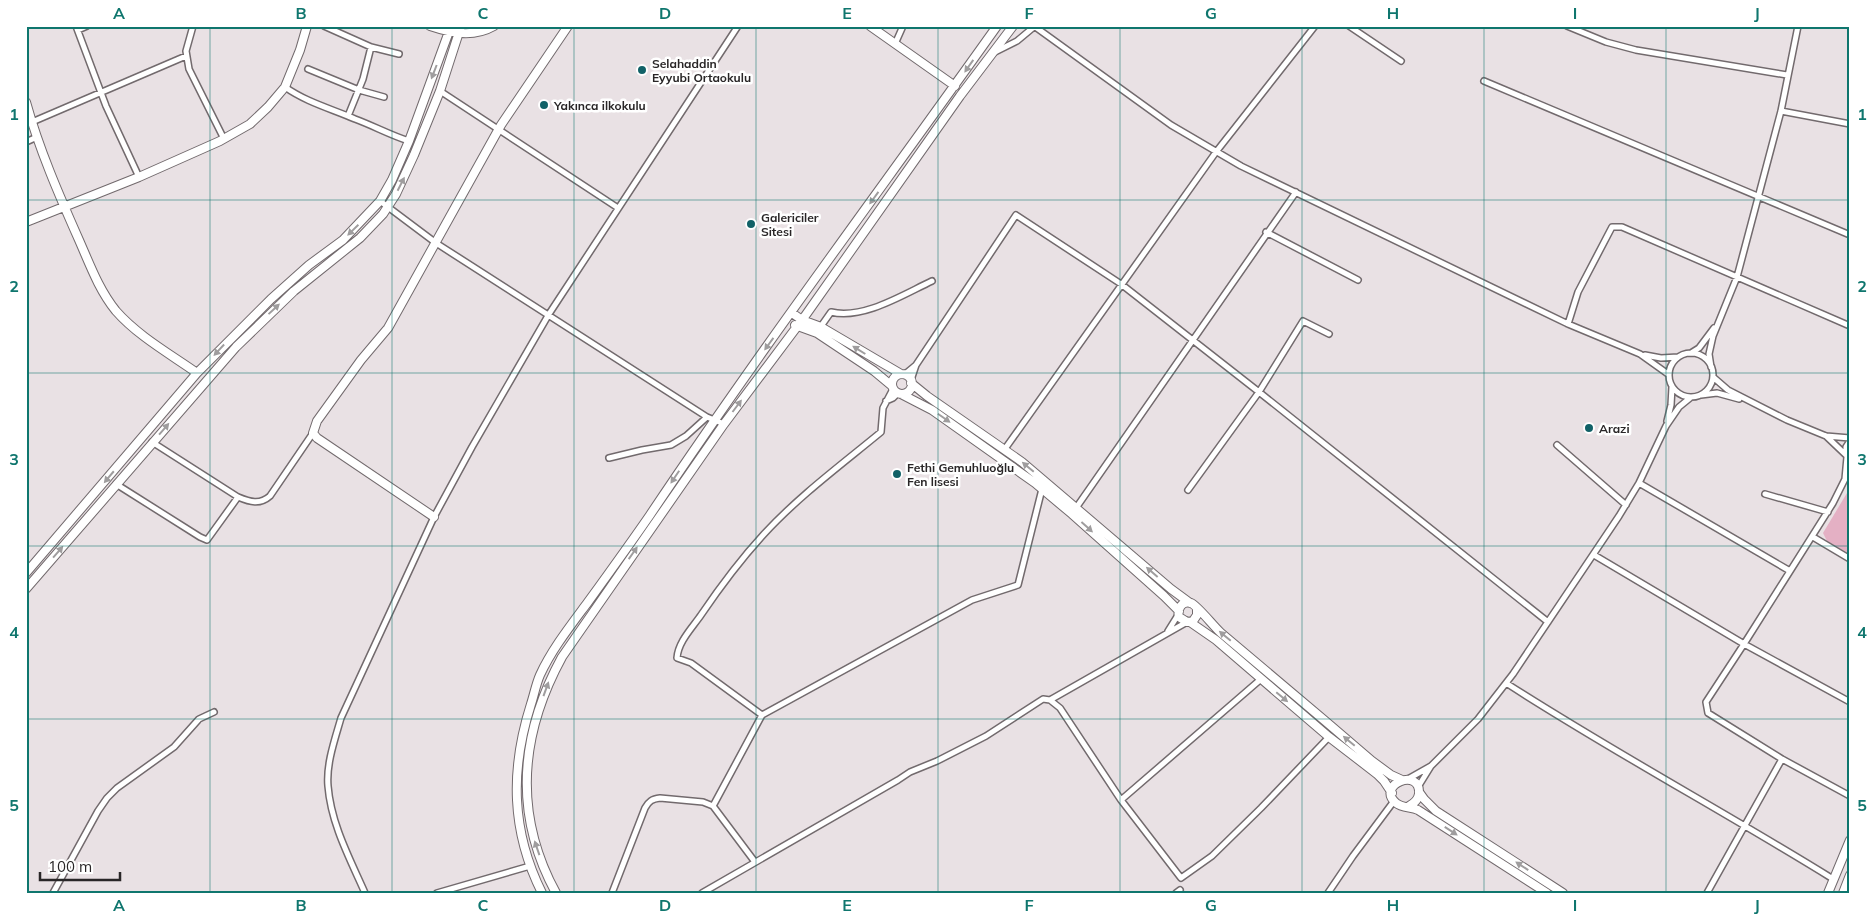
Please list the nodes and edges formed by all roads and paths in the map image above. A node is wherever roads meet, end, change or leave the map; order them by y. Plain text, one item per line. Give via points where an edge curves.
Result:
1 (87, 26) edge
2 (193, 26) edge
3 (307, 26) edge
4 (324, 26) edge
5 (430, 26) edge
6 (494, 26) edge
7 (568, 26) edge
8 (738, 26) edge
9 (870, 26) edge
10 (903, 26) edge
11 (997, 26) edge
12 (1013, 26) edge
13 (1034, 26) edge
14 (1315, 26) edge
15 (1349, 26) edge
16 (1567, 26) edge
17 (1798, 26) edge
18 (77, 28) edge
19 (450, 29) edge
20 (460, 30) edge
21 (895, 44) junction
22 (371, 47) junction
23 (993, 53) junction
24 (399, 54) dead end
25 (186, 56) junction
26 (1401, 61) dead end
27 (308, 69) dead end
28 (1787, 75) junction
29 (1484, 81) dead end
30 (954, 86) junction
31 (285, 87) junction
32 (358, 90) junction
33 (101, 91) junction
34 (440, 91) junction
35 (384, 97) dead end
36 (26, 102) edge
37 (1781, 111) junction
38 (348, 116) junction
39 (32, 122) junction
40 (1850, 124) edge
41 (499, 130) junction
42 (37, 137) junction
43 (224, 138) junction
44 (409, 141) junction
45 (26, 142) edge
46 (1216, 152) junction
47 (139, 176) junction
48 (1296, 192) junction
49 (1758, 197) junction
50 (380, 201) junction
51 (64, 206) junction
52 (387, 207) junction
53 (618, 208) junction
54 (26, 222) edge
55 (1266, 232) junction
56 (1850, 235) edge
57 (436, 243) junction
58 (1737, 277) junction
59 (932, 280) dead end
60 (1358, 280) dead end
61 (1120, 284) junction
62 (549, 314) junction
63 (789, 317) junction
64 (1718, 322) junction
65 (800, 323) junction
66 (1568, 324) junction
67 (1850, 326) edge
68 (819, 330) junction
69 (1329, 334) dead end
70 (1192, 340) junction
71 (1689, 353) junction
72 (1640, 354) junction
73 (1678, 358) junction
74 (916, 365) junction
75 (1712, 367) junction
76 (197, 373) junction
77 (902, 374) junction
78 (1668, 374) junction
79 (1713, 377) junction
80 (911, 382) junction
81 (1672, 388) junction
82 (896, 390) junction
83 (1259, 392) junction
84 (1701, 395) junction
85 (1690, 398) junction
86 (1750, 402) junction
87 (711, 418) junction
88 (724, 424) junction
89 (1666, 426) junction
90 (313, 433) junction
91 (1826, 436) junction
92 (1850, 439) edge
93 (152, 442) junction
94 (1557, 445) dead end
95 (1007, 446) dead end
96 (609, 458) dead end
97 (1847, 458) edge
98 (1848, 477) edge
99 (1638, 483) junction
100 (116, 484) junction
101 (1042, 489) junction
102 (1188, 490) dead end
103 (1765, 494) dead end
104 (238, 496) junction
105 (1626, 505) junction
106 (1076, 508) junction
107 (1828, 512) junction
108 (434, 517) junction
109 (1813, 537) junction
110 (1594, 555) junction
111 (1850, 559) edge
112 (28, 568) edge
113 (1790, 571) junction
114 (26, 589) edge
115 (1190, 603) junction
116 (1197, 609) junction
117 (1178, 612) junction
118 (1188, 622) junction
119 (1548, 622) junction
120 (1168, 631) junction
121 (1744, 644) junction
122 (1262, 680) junction
123 (1506, 683) junction
124 (1050, 700) junction
125 (1850, 702) edge
126 (214, 712) dead end
127 (762, 715) junction
128 (1329, 737) junction
129 (1782, 759) junction
130 (1431, 766) junction
131 (1405, 780) junction
132 (1418, 790) junction
133 (1850, 796) edge
134 (1393, 797) junction
135 (1121, 800) junction
136 (713, 806) junction
137 (1410, 806) junction
138 (1744, 825) junction
139 (1850, 840) edge
140 (755, 862) junction
141 (530, 866) junction
142 (1850, 875) edge
143 (1833, 879) junction
144 (1846, 889) edge
145 (54, 893) edge
146 (365, 893) edge
147 (437, 893) edge
148 (542, 893) edge
149 (556, 893) edge
150 (612, 893) edge
151 (702, 893) edge
152 (1328, 893) edge
153 (1547, 893) edge
154 (1563, 893) edge
155 (1707, 893) edge
156 (1828, 893) edge

1 - 18 street
2 - 25 street
3 - 31 main road
4 - 22 street
5 - 19 main road
6 - 20 main road via 473,34
7 - 41 main road
8 - 53 street
9 - 21 main road
10 - 21 street
11 -> 30 main road
12 - 23 main road
13 - 23 street via 1017,42
13 - 46 street via 1171,125
14 - 46 street
15 - 26 street
16 - 28 street via 1636,50
17 - 28 street
18 - 33 street
19 - 20 main road
19 -> 44 main road
20 - 34 main road
21 - 30 main road
22 - 24 street
22 - 32 street
23 - 65 main road
25 - 33 street
25 - 43 street via 189,69
27 - 32 street
28 - 37 street
29 - 49 street
30 -> 63 main road
31 - 38 street
31 - 43 main road via 250,124
32 - 35 street
32 - 38 street
33 - 39 street
33 - 47 street
34 - 41 street
52 -> 34 main road via 406,173
36 - 39 main road
37 - 40 street
37 - 49 street
38 - 44 street
39 - 42 main road
41 - 53 street
41 - 57 main road
42 - 45 street
42 - 51 main road
43 - 47 main road
44 - 50 main road
46 - 48 street
46 - 61 street
47 - 51 main road
48 - 55 street
48 - 66 street
49 - 56 street
49 - 58 street
50 - 52 street
50 -> 76 main road via 343,240 271,299
51 - 54 main road
51 - 76 main road via 100,288 118,312 147,338
52 - 57 street
93 -> 52 main road via 242,341 294,291 360,238
53 - 62 street
55 - 60 street
55 - 70 street
57 - 62 street
57 - 90 main road via 388,328 322,413
58 - 64 street
58 - 66 street via 1622,227 1612,227 1578,292
58 - 67 street
59 - 68 street via 878,307 841,315 831,312
61 - 70 street
61 - 74 street via 1016,215
61 - 95 street
62 - 87 street
62 - 108 street
63 - 65 main road
63 -> 87 main road
64 - 71 street via 1699,348
64 - 75 street via 1709,354
65 - 68 main road
88 -> 65 main road
66 - 72 street
77 -> 68 main road
68 - 82 main road
69 - 83 street via 1303,321
70 - 83 street
70 - 106 street
71 - 73 street
71 - 75 street via 1702,356
72 - 73 street
72 - 78 street
73 - 78 street
74 - 77 street
74 - 80 street
75 - 79 street
76 -> 112 main road
77 - 80 main road
77 - 82 main road via 893,379
78 - 81 street
79 - 84 street
79 - 86 street
80 - 82 main road via 908,392
106 -> 80 main road via 1022,462
81 - 85 street
81 - 89 street
82 -> 101 main road via 932,410
82 - 127 street via 886,401 881,432 765,533 682,642 677,658 691,663
83 - 102 street
83 - 119 street
84 - 85 street
84 - 86 street via 1716,393
85 - 89 street
86 - 91 street
87 - 88 street
87 - 96 street via 671,445
87 -> 141 main road via 643,525 568,629 540,675 523,728 518,767 518,818
149 -> 88 main road via 534,841 528,809 528,756 534,723 548,683 562,656
89 - 99 street
90 - 104 street via 266,500 255,502
90 - 108 main road
91 - 92 street
91 - 97 street
92 - 97 street via 1846,447
93 - 100 main road
93 - 104 street
94 - 105 street
97 - 98 street
98 - 107 street
99 - 105 street
99 - 113 street
100 - 104 street via 207,540
114 -> 100 main road
101 -> 117 main road
101 - 127 street via 1018,585 972,600
103 - 107 street
105 - 110 street
115 -> 106 main road
107 - 109 street
108 - 146 street via 341,718 332,750 328,785 334,819
109 - 111 street
109 - 113 street
110 - 119 street
110 - 121 street
113 - 121 street
115 - 116 main road
115 - 117 main road via 1184,604
116 - 118 main road via 1197,615
131 -> 116 main road via 1391,775 1372,761
117 - 118 main road via 1181,619
117 - 120 street
118 - 120 street
118 - 122 main road via 1216,640
119 - 123 street
120 - 124 street
121 - 125 street
121 - 129 street via 1706,702 1706,708 1711,716
122 -> 128 main road
122 - 135 street
123 - 130 street via 1478,719
123 - 138 street via 1556,716
124 - 135 street via 1060,708
124 - 140 street via 1038,702 986,736 910,772
126 - 145 street via 199,719 174,747 107,798
127 - 136 street
128 - 134 main road via 1377,774
128 - 135 street via 1212,856 1180,878
129 - 133 street
129 - 138 street
130 - 131 street
130 - 132 street
131 - 132 main road via 1415,784
131 - 134 main road via 1394,785
132 - 137 main road via 1416,801
154 -> 132 main road via 1436,811
134 - 137 main road via 1401,806
134 - 152 street
136 - 140 street
136 - 150 street via 660,798 648,802
137 -> 153 main road
138 - 143 street
138 - 155 street
139 - 143 main road
140 - 151 street
141 - 147 street
141 - 148 main road
142 - 144 main road
143 - 156 main road

